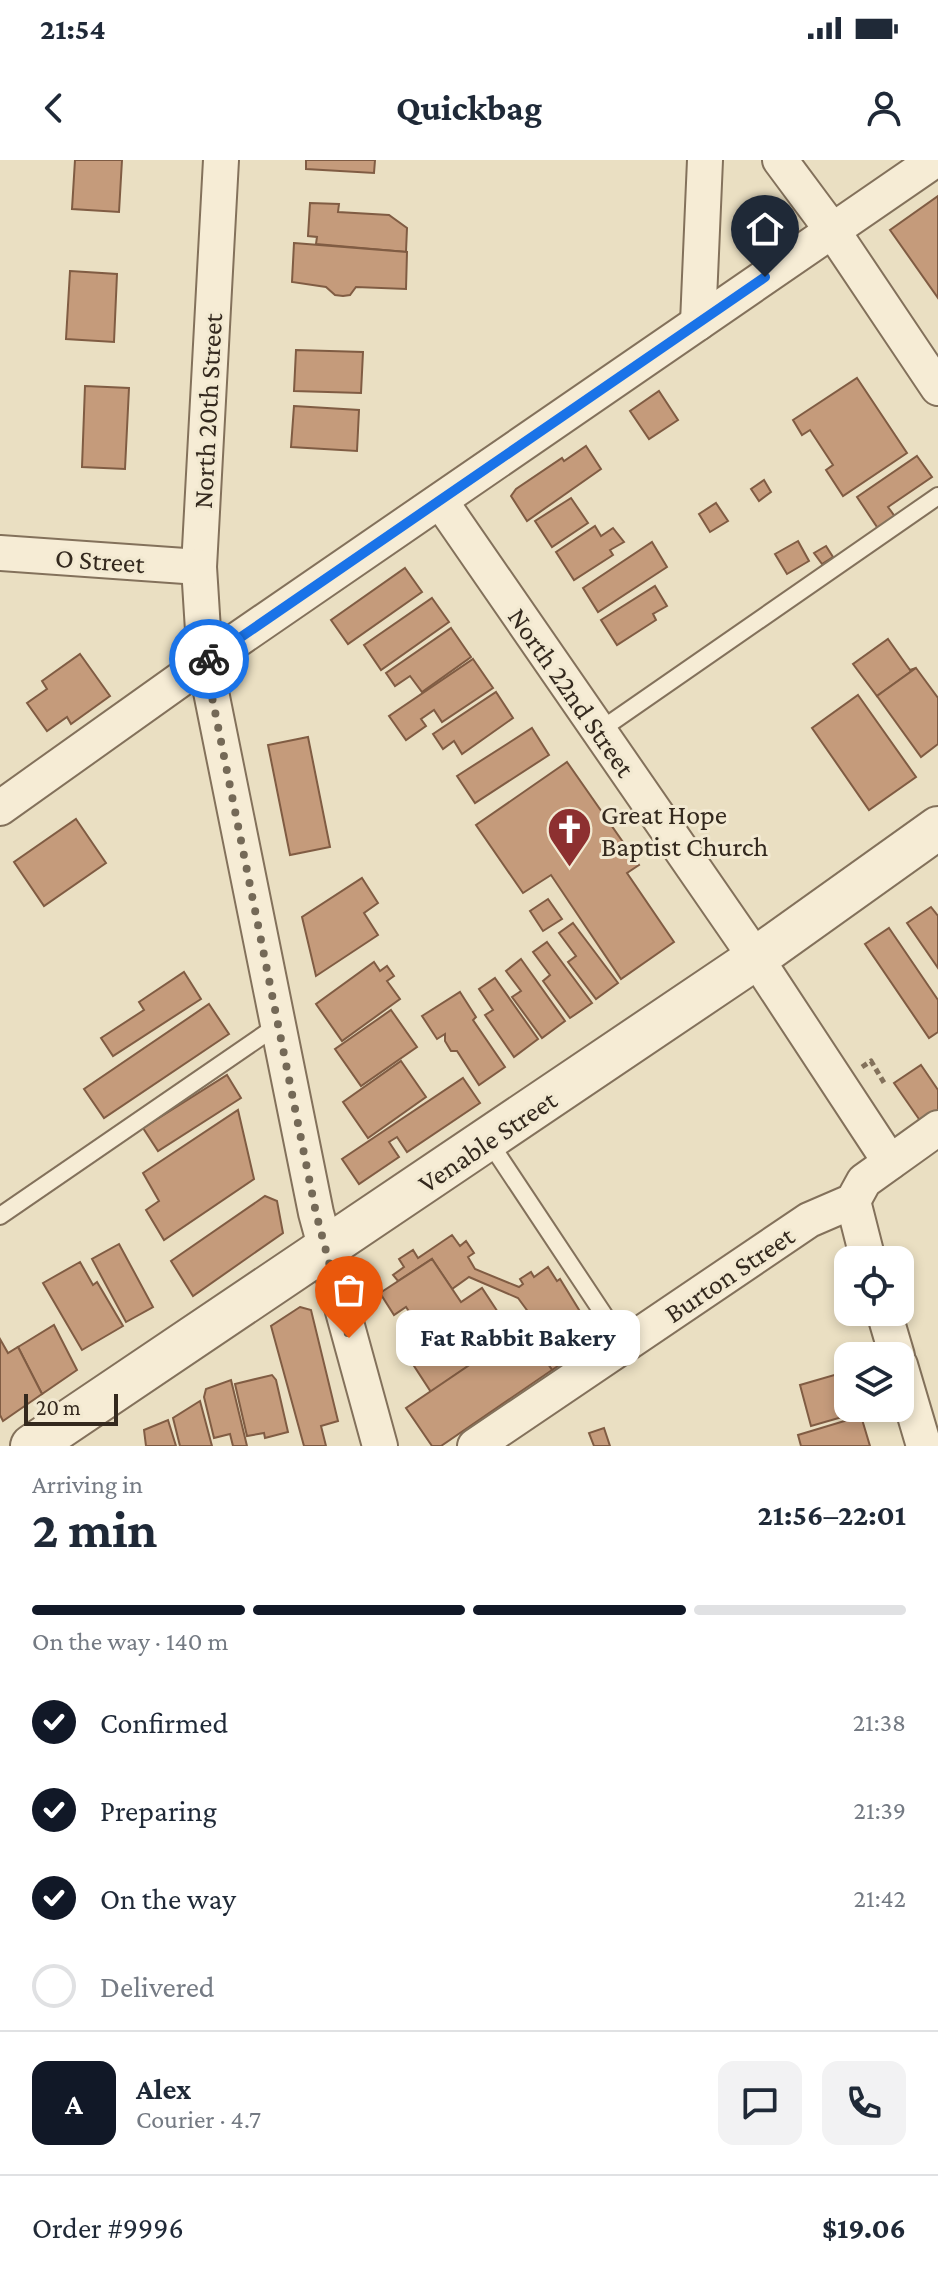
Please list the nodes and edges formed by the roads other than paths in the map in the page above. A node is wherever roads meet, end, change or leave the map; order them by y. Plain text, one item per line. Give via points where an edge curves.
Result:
1 (221, 160) edge
2 (705, 160) edge
3 (780, 160) edge
4 (935, 160) edge
5 (832, 230) junction
6 (698, 323) junction
7 (938, 388) edge
8 (938, 496) edge
9 (441, 502) junction
10 (0, 553) edge
11 (199, 567) junction
12 (205, 662) junction
13 (599, 731) junction
14 (0, 808) edge
15 (938, 828) edge
16 (756, 958) junction
17 (278, 1025) junction
18 (938, 1128) edge
19 (488, 1140) junction
20 (890, 1162) junction
21 (853, 1201) junction
22 (0, 1216) edge
23 (864, 1246) edge
24 (325, 1251) junction
25 (624, 1345) junction
26 (914, 1412) edge
27 (32, 1446) edge
28 (380, 1446) edge
29 (475, 1446) edge
30 (924, 1446) edge

1 - 11 street, North 20th Street
2 - 6 street
3 - 5 street
4 - 5 street
5 - 6 street
5 - 7 street
6 - 9 street
8 - 13 lane
9 - 12 street
9 - 13 street, North 22nd Street
10 - 11 street, O Street
11 - 12 street, North 20th Street
12 - 14 street
12 - 17 street, North 20th Street
13 - 16 street, North 22nd Street
15 - 16 street, Venable Street
16 - 19 street, Venable Street
16 - 20 street, North 22nd Street
17 - 22 lane
17 - 24 street, North 20th Street
18 - 20 street, Burton Street
19 - 24 street, Venable Street
19 - 25 lane
20 - 21 street, Burton Street via 864,1181
21 - 23 street
21 - 25 street, Burton Street via 809,1220
24 - 27 street, Venable Street
24 - 28 street, North 20th Street
25 - 29 street, Burton Street
26 - 30 street

